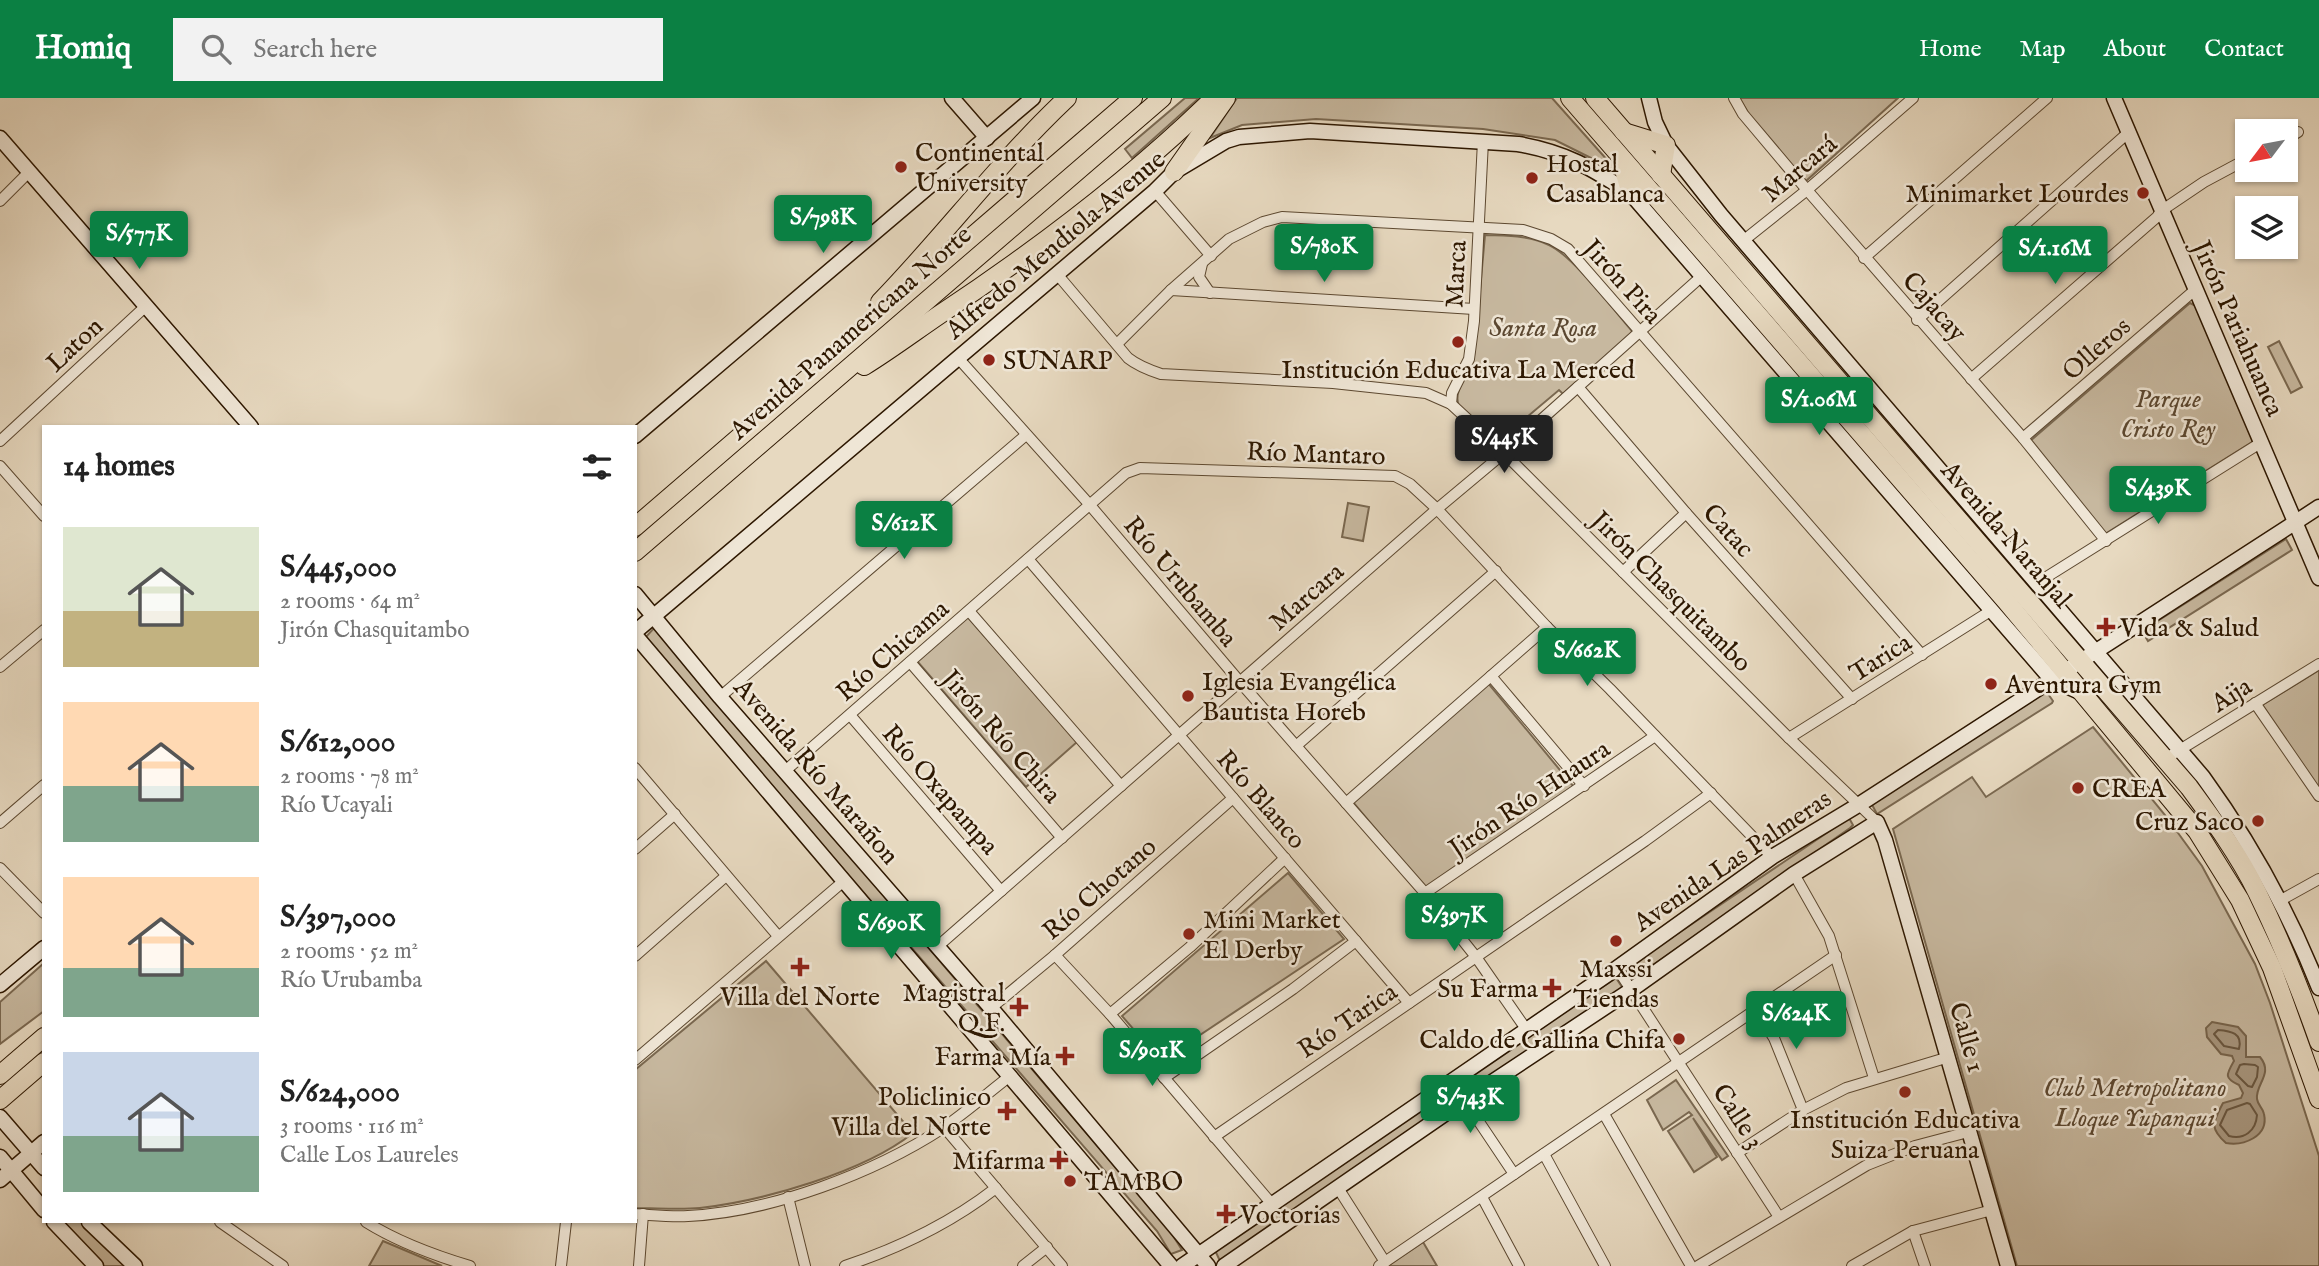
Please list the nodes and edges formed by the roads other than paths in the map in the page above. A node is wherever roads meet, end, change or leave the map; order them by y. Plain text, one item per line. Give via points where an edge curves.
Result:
1 (952, 98) edge
2 (1033, 98) edge
3 (1067, 98) edge
4 (1133, 98) edge
5 (1162, 98) edge
6 (1214, 98) edge
7 (1226, 98) edge
8 (1570, 98) edge
9 (1595, 98) edge
10 (1649, 98) edge
11 (1734, 98) edge
12 (1913, 98) edge
13 (2047, 98) edge
14 (2114, 98) edge
15 (1624, 132) junction
16 (2129, 132) junction
17 (0, 138) edge
18 (987, 138) junction
19 (1483, 141) junction
20 (1665, 145) junction
21 (1619, 154) junction
22 (2235, 165) edge
23 (29, 172) junction
24 (1174, 172) junction
25 (1661, 175) junction
26 (1609, 179) joint
27 (1807, 190) junction
28 (1155, 191) junction
29 (1631, 194) junction
30 (1655, 195) junction
31 (0, 201) edge
32 (2161, 211) junction
33 (1479, 227) junction
34 (1743, 241) junction
35 (1210, 256) junction
36 (1864, 258) junction
37 (1202, 264) junction
38 (1056, 274) junction
39 (1702, 276) junction
40 (2196, 289) junction
41 (1171, 290) junction
42 (1210, 293) junction
43 (146, 306) junction
44 (1474, 309) junction
45 (1917, 320) junction
46 (1642, 332) junction
47 (1117, 344) junction
48 (959, 359) junction
49 (807, 378) junction
50 (1971, 379) junction
51 (827, 386) junction
52 (1578, 387) junction
53 (1451, 404) junction
54 (249, 425) edge
55 (637, 434) edge
56 (1026, 435) junction
57 (2023, 438) junction
58 (0, 441) edge
59 (2262, 442) junction
60 (1504, 453) junction
61 (0, 466) edge
62 (1089, 505) junction
63 (2319, 507) edge
64 (1437, 509) junction
65 (1686, 513) junction
66 (42, 514) edge
67 (2296, 523) junction
68 (637, 525) edge
69 (2106, 541) junction
70 (637, 550) edge
71 (1028, 559) junction
72 (1496, 572) junction
73 (1623, 572) junction
74 (2319, 578) edge
75 (2037, 583) junction
76 (637, 597) edge
77 (1992, 610) junction
78 (969, 611) junction
79 (653, 617) junction
80 (1547, 626) junction
81 (42, 632) edge
82 (637, 632) edge
83 (637, 636) edge
84 (1922, 655) junction
85 (2088, 655) junction
86 (910, 662) junction
87 (2319, 664) edge
88 (0, 667) edge
89 (2057, 675) junction
90 (1491, 676) junction
91 (1240, 682) junction
92 (2098, 683) junction
93 (2082, 693) junction
94 (720, 697) junction
95 (1852, 699) junction
96 (2255, 703) junction
97 (849, 715) junction
98 (1179, 735) junction
99 (1655, 736) junction
100 (1789, 738) junction
101 (1296, 746) junction
102 (2172, 754) junction
103 (637, 770) edge
104 (785, 771) junction
105 (1121, 786) junction
106 (1584, 786) junction
107 (42, 788) edge
108 (1711, 793) junction
109 (2319, 796) edge
110 (1233, 798) junction
111 (1346, 803) junction
112 (1860, 804) junction
113 (675, 814) junction
114 (1877, 822) junction
115 (0, 823) edge
116 (1062, 838) junction
117 (637, 847) edge
118 (1285, 858) junction
119 (1772, 858) junction
120 (0, 868) edge
121 (1794, 874) junction
122 (726, 876) junction
123 (2319, 879) edge
124 (845, 880) junction
125 (1001, 891) junction
126 (1425, 893) junction
127 (2281, 900) junction
128 (42, 911) edge
129 (778, 936) junction
130 (1356, 941) junction
131 (937, 947) junction
132 (42, 949) edge
133 (637, 954) edge
134 (1055, 955) junction
135 (1836, 955) junction
136 (1476, 957) junction
137 (1617, 968) junction
138 (0, 985) edge
139 (2319, 988) edge
140 (1631, 990) junction
141 (1409, 1003) junction
142 (991, 1008) junction
143 (1756, 1009) junction
144 (1110, 1014) junction
145 (1526, 1029) junction
146 (42, 1039) edge
147 (2319, 1042) edge
148 (1949, 1057) junction
149 (637, 1058) edge
150 (1679, 1062) junction
151 (42, 1064) edge
152 (0, 1075) edge
153 (1010, 1076) junction
154 (1164, 1078) junction
155 (1874, 1078) junction
156 (1451, 1080) junction
157 (2319, 1099) edge
158 (0, 1100) edge
159 (1465, 1100) junction
160 (1803, 1111) junction
161 (1604, 1114) junction
162 (0, 1117) edge
163 (944, 1127) junction
164 (1969, 1132) junction
165 (1214, 1137) junction
166 (42, 1144) edge
167 (31, 1153) junction
168 (1737, 1153) junction
169 (1544, 1154) junction
170 (0, 1157) edge
171 (42, 1166) edge
172 (1514, 1174) junction
173 (6, 1175) edge
174 (996, 1188) junction
175 (1338, 1188) junction
176 (788, 1197) junction
177 (1482, 1197) junction
178 (1271, 1203) junction
179 (42, 1208) edge
180 (1992, 1210) junction
181 (639, 1214) edge
182 (1779, 1217) junction
183 (55, 1223) edge
184 (90, 1223) edge
185 (221, 1223) edge
186 (368, 1223) edge
187 (566, 1223) edge
188 (1913, 1230) junction
189 (1047, 1247) junction
190 (1203, 1260) edge
191 (1382, 1264) edge
192 (96, 1266) edge
193 (135, 1266) edge
194 (283, 1266) edge
195 (470, 1266) edge
196 (562, 1266) edge
197 (639, 1266) edge
198 (805, 1266) edge
199 (845, 1266) edge
200 (1023, 1266) edge
201 (1062, 1266) edge
202 (1171, 1266) edge
203 (1182, 1266) edge
204 (1224, 1266) edge
205 (1518, 1266) edge
206 (1605, 1266) edge
207 (1691, 1266) edge
208 (1698, 1266) edge
209 (1852, 1266) edge
210 (1925, 1266) edge
211 (2008, 1266) edge

1 - 18 main road
2 - 18 main road
3 - 49 highway
4 - 49 highway, Avenida Panamericana Norte
5 - 51 highway, Avenida Panamericana Norte
6 - 51 highway via 1139,167 1048,240 881,356
7 - 24 highway
8 - 21 highway, Avenida Naranjal
9 - 15 highway, Avenida Naranjal
10 - 20 main road
11 - 27 street, Cajacay
12 - 27 street, Marcará
13 - 36 street
14 - 16 main road, Jirón Pariahuanca
15 - 20 highway
15 - 25 highway, Avenida Naranjal
16 - 32 main road, Jirón Pariahuanca
16 - 45 street
17 - 23 main road
18 - 55 main road
19 - 24 main road, Alfredo Mendiola Avenue via 1310,131 1239,136
19 - 26 main road, Alfredo Mendiola Avenue via 1545,148
19 - 33 street, Marca
20 - 25 highway
20 - 34 main road, Avenida Naranjal
21 - 29 highway
21 - 30 highway, Avenida Naranjal
22 - 32 street
23 - 31 street
23 - 43 main road
24 - 28 main road, Alfredo Mendiola Avenue
25 - 85 highway, Avenida Naranjal
26 - 29 main road, Avenida Naranjal
27 - 34 street, Marcará
27 - 36 street, Cajacay
28 - 35 street
28 - 38 main road, Alfredo Mendiola Avenue
29 - 30 highway
29 - 39 main road, Avenida Naranjal
30 - 89 highway, Avenida Naranjal via 2006,601
32 - 40 main road, Jirón Pariahuanca
32 - 50 street
33 - 35 street, Jirón Pira via 1282,217 1248,228
33 - 44 street, Marca
33 - 46 street, Jirón Pira via 1523,230 1569,249
34 - 75 main road, Avenida Naranjal
35 - 37 street, Jirón Pira
36 - 45 street, Cajacay
37 - 41 street, Jirón Pira
37 - 42 street via 1199,277
38 - 47 street, Jirón Chasquitambo
38 - 48 main road, Alfredo Mendiola Avenue
39 - 46 street, Marcara
39 - 77 main road, Avenida Naranjal
40 - 57 street, Olleros
40 - 59 main road, Jirón Pariahuanca
41 - 42 street
41 - 47 street, Jirón Pira
42 - 44 street
43 - 54 main road
43 - 58 street, Laton
44 - 53 street, Marca via 1469,359
45 - 50 street, Cajacay
46 - 52 street, Marcara
46 - 84 street, Jirón Pira
47 - 53 street, Jirón Chasquitambo via 1137,365 1161,374 1426,393
48 - 56 street, Río Urubamba
48 - 79 main road, Alfredo Mendiola Avenue
49 - 68 highway, Avenida Panamericana Norte
50 - 57 street, Cajacay
51 - 70 highway, Avenida Panamericana Norte
52 - 60 street, Marcara
52 - 65 street, Catac
53 - 60 street, Jirón Chasquitambo
56 - 62 street, Río Urubamba
56 - 94 street
57 - 69 street, Cajacay
59 - 67 main road, Jirón Pariahuanca
59 - 69 street
60 - 64 street, Marcara
60 - 73 street, Jirón Chasquitambo
61 - 66 street
62 - 64 street, Río Mantaro via 1126,473 1140,468 1395,476
62 - 71 street, Río Chicama
62 - 91 street, Río Urubamba
63 - 67 main road, Avenida Las Palmeras
64 - 72 street, Río Mantaro
64 - 91 street, Marcara
65 - 73 street
65 - 95 street, Catac
67 - 74 main road, Jirón Pariahuanca
67 - 85 main road, Avenida Las Palmeras
69 - 75 street
71 - 78 street, Río Chicama
71 - 98 street, Río Blanco
72 - 80 street, Río Mantaro
72 - 101 street
73 - 100 street, Jirón Chasquitambo
75 - 85 main road, Avenida Naranjal
76 - 79 main road, Avenida Río Marañon
77 - 84 street, Tarica
77 - 89 main road, Avenida Naranjal
78 - 86 street, Río Chicama
78 - 105 street
79 - 82 main road, Alfredo Mendiola Avenue
79 - 94 main road, Avenida Río Marañon
80 - 90 street
80 - 99 street, Río Mantaro
81 - 88 street
83 - 124 main road, Avenida Río Marañon
84 - 95 street, Tarica
85 - 89 main road, Avenida Las Palmeras
85 - 92 highway, Avenida Naranjal
85 - 102 main road, Avenida Naranjal
86 - 97 street, Río Chicama
86 - 116 street, Jirón Río Chira
87 - 96 street, Aija
89 - 93 highway, Avenida Naranjal
89 - 112 main road, Avenida Las Palmeras
90 - 106 street
90 - 111 street
91 - 98 street, Marcara
91 - 101 street, Río Urubamba
92 - 93 main road
92 - 102 highway, Avenida Naranjal
93 - 157 highway, Avenida Naranjal via 2197,831 2240,900 2272,968
94 - 104 main road, Avenida Río Marañon
95 - 100 street, Tarica
96 - 102 street, Aija
96 - 109 street
97 - 104 street, Río Chicama
97 - 125 street, Río Oxapampa
98 - 105 street, Marcara
98 - 110 street, Río Blanco
99 - 106 street, Jirón Río Huaura
99 - 108 street, Río Mantaro
100 - 112 street, Jirón Chasquitambo
101 - 111 street, Río Urubamba
102 - 127 main road, Avenida Naranjal via 2228,811
102 - 147 highway, Avenida Naranjal via 2256,890
103 - 113 street
104 - 131 main road, Avenida Río Marañon
105 - 116 street, Marcara
106 - 126 street, Jirón Río Huaura
107 - 115 street
108 - 119 street, Río Mantaro
108 - 136 street, Río Tarica
110 - 118 street, Río Blanco
110 - 134 street, Río Chotano
111 - 126 street, Río Urubamba
112 - 114 street, Jirón Chasquitambo
112 - 119 main road, Avenida Las Palmeras
113 - 117 street
113 - 122 street
114 - 121 main road, Avenida Las Palmeras
114 - 148 main road, Calle 1
116 - 125 street, Marcara
118 - 130 street, Río Blanco
118 - 144 street
119 - 137 main road, Avenida Las Palmeras
120 - 128 street
121 - 135 street
121 - 140 main road, Avenida Las Palmeras
122 - 129 street
122 - 133 street
123 - 127 street
124 - 129 street
124 - 153 main road, Avenida Río Marañon
125 - 131 street, Marcara
126 - 136 street, Río Urubamba
127 - 139 main road, Avenida Naranjal
129 - 149 street
130 - 141 street, Río Blanco
130 - 154 street
131 - 142 main road, Avenida Río Marañon
132 - 138 main road
134 - 142 street, Río Chotano
134 - 144 street
135 - 143 street
135 - 155 street
136 - 141 street, Río Tarica
136 - 145 street, Río Urubamba
137 - 140 street, Calle 3
137 - 145 main road, Avenida Las Palmeras
140 - 150 street, Calle 3
140 - 159 main road, Avenida Las Palmeras
141 - 165 street, Río Tarica
142 - 190 main road, Avenida Río Marañon
143 - 150 street
143 - 160 street via 1774,1038
144 - 154 street
145 - 156 main road, Avenida Las Palmeras
146 - 152 highway
148 - 155 street
148 - 164 main road, Calle 1
150 - 161 street
150 - 168 street, Calle 3
151 - 158 highway
153 - 163 street
153 - 202 main road, Avenida Río Marañon
154 - 165 street
155 - 160 street
156 - 159 street
156 - 178 main road, Avenida Las Palmeras
159 - 172 street
159 - 175 main road, Avenida Las Palmeras
160 - 168 street
161 - 169 street
161 - 207 street
162 - 167 main road
163 - 174 street
163 - 176 street via 872,1167
164 - 180 main road, Calle 1
164 - 182 street via 1867,1165
165 - 178 street
166 - 167 main road
167 - 171 main road
167 - 173 main road
168 - 182 street, Calle 3
169 - 172 street
169 - 206 street
170 - 173 main road
172 - 177 street
173 - 179 main road
174 - 189 street
174 - 199 street via 929,1230
175 - 191 street
175 - 204 main road, Avenida Las Palmeras
176 - 181 street via 689,1216
176 - 198 street
177 - 191 street
177 - 205 street
178 - 190 main road, Avenida Las Palmeras
180 - 188 street
180 - 211 main road, Calle 1
181 - 197 street
182 - 208 street
183 - 192 main road
184 - 193 main road
185 - 194 street
186 - 195 street via 425,1251
187 - 196 street
188 - 209 street
188 - 210 street
189 - 200 street
189 - 201 street
190 - 203 main road, Avenida Las Palmeras

